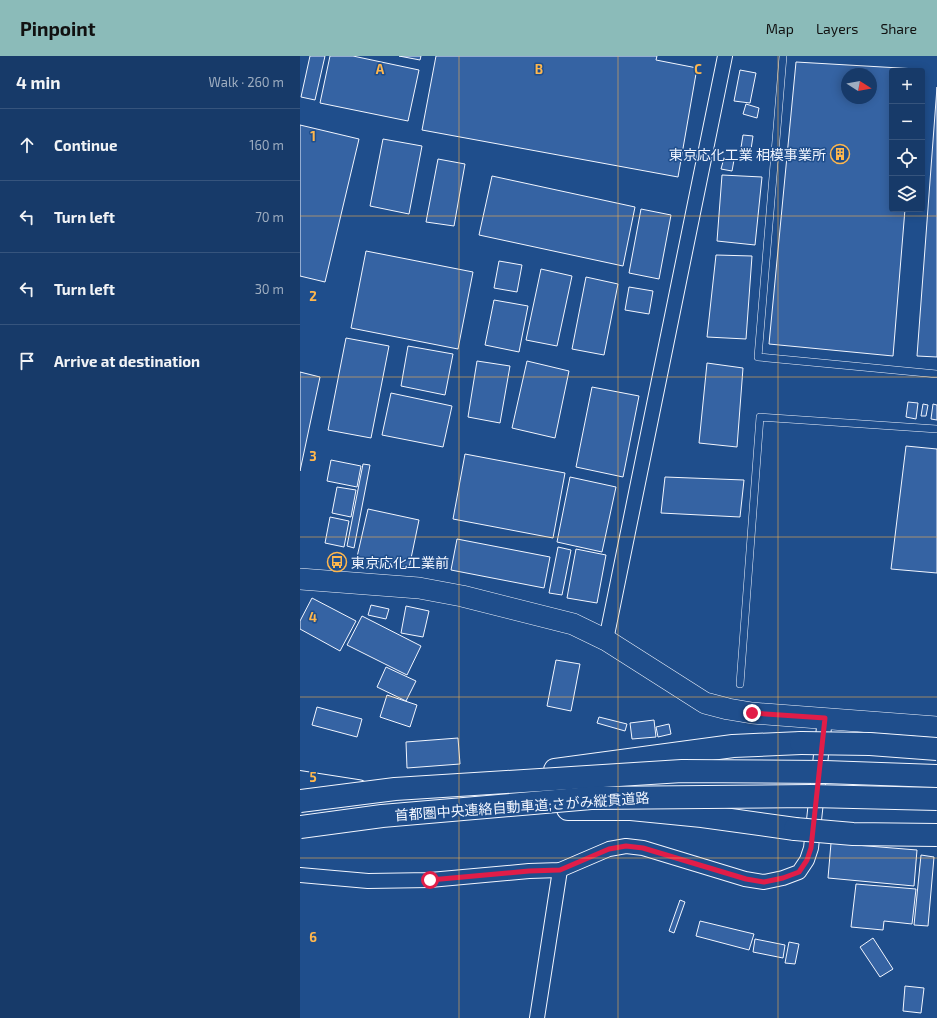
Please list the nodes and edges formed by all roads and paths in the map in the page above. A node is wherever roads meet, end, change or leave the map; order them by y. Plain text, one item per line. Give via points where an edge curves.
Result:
1 (725, 56) edge
2 (783, 56) edge
3 (937, 374) edge
4 (937, 429) edge
5 (300, 579) edge
6 (606, 640) junction
7 (740, 684) dead end
8 (825, 718) junction
9 (937, 727) edge
10 (937, 749) edge
11 (937, 776) edge
12 (300, 782) edge
13 (364, 792) junction
14 (300, 800) edge
15 (937, 800) edge
16 (300, 818) edge
17 (300, 827) edge
18 (937, 835) edge
19 (560, 870) junction
20 (300, 875) edge
21 (537, 1018) edge

1 - 6 street
2 - 3 lane via 758,357
4 - 7 lane via 760,417
5 - 6 street via 419,588 462,596 573,624
6 - 8 street via 705,703 752,713
8 - 9 street
8 - 19 street via 811,848 799,872 764,882 643,848 626,846 609,849
10 - 13 highway, bridge via 870,744 801,743 733,746 471,782
11 - 14 highway, 首都圏中央連絡自動車道;さがみ縦貫道路, bridge via 682,771 395,789
12 - 13 highway
13 - 14 highway
15 - 17 highway, 首都圏中央連絡自動車道;さがみ縦貫道路, bridge via 812,796 614,797 382,816
16 - 18 highway, bridge via 468,807 631,809 853,834
19 - 20 street via 430,880 368,881
19 - 21 street

